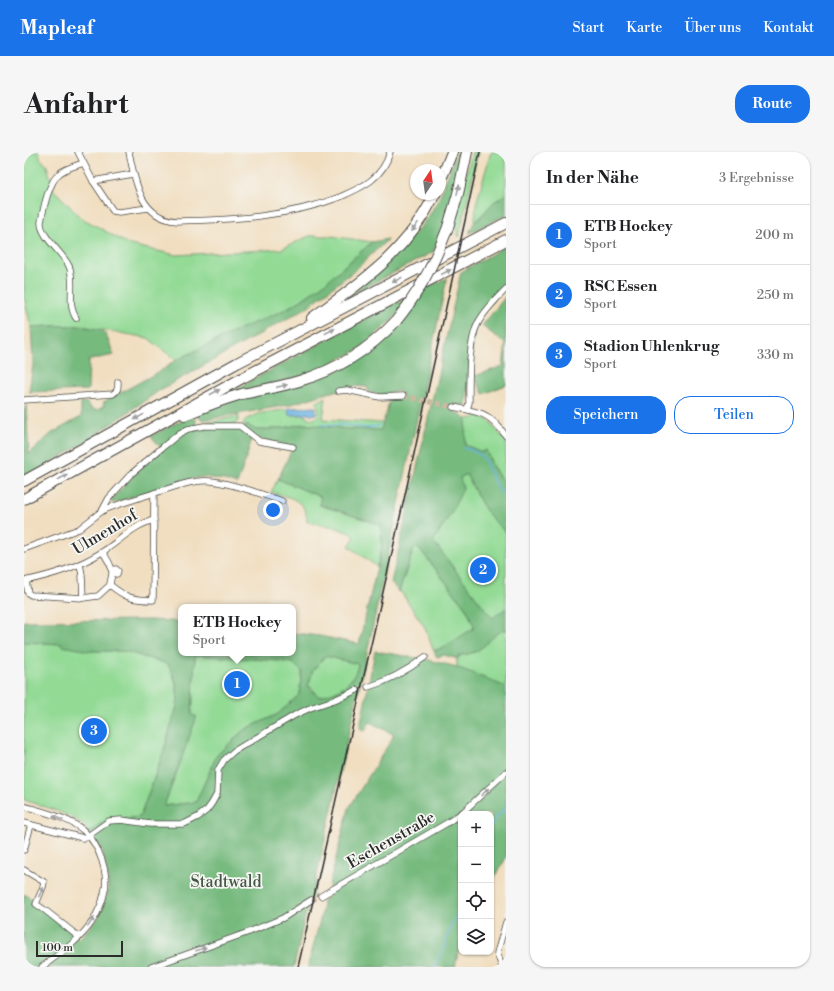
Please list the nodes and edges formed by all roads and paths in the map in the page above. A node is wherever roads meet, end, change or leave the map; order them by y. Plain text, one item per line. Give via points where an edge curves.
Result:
1 (78, 152) edge
2 (129, 152) edge
3 (390, 152) edge
4 (452, 152) edge
5 (467, 152) edge
6 (83, 163) junction
7 (446, 167) edge
8 (133, 174) junction
9 (93, 181) junction
10 (432, 200) edge
11 (148, 208) junction
12 (506, 224) edge
13 (506, 240) edge
14 (506, 289) edge
15 (76, 318) dead end
16 (279, 341) junction
17 (118, 382) dead end
18 (338, 391) dead end
19 (403, 396) tunnel mouth
20 (24, 400) edge
21 (453, 406) tunnel mouth
22 (467, 409) junction
23 (144, 431) junction
24 (506, 436) edge
25 (293, 447) dead end
26 (24, 481) edge
27 (154, 494) junction
28 (24, 499) edge
29 (282, 501) dead end
30 (102, 511) junction
31 (154, 520) junction
32 (24, 549) edge
33 (103, 552) junction
34 (80, 564) junction
35 (25, 581) edge
36 (110, 586) junction
37 (83, 598) junction
38 (425, 657) dead end
39 (368, 687) tunnel mouth
40 (357, 690) tunnel mouth
41 (506, 772) edge
42 (24, 806) edge
43 (24, 823) edge
44 (31, 825) junction
45 (88, 836) junction
46 (24, 850) edge
47 (24, 870) edge
48 (322, 896) tunnel mouth
49 (311, 900) tunnel mouth
50 (506, 923) edge
51 (78, 937) junction
52 (42, 967) edge
53 (151, 967) edge
54 (502, 967) edge

1 - 6 street
2 - 8 street
3 - 11 street via 381,171 367,184 328,201 296,211 240,218 177,221 161,217
4 - 7 highway
23 -> 5 highway, bridge via 163,426 224,400 328,371 380,337 411,303 428,276 448,227
6 - 9 street
6 - 15 street via 61,172 56,177 40,226 69,266 72,309
8 - 9 street
8 - 11 street
9 - 11 street via 111,209 116,212
10 -> 16 highway via 408,237 376,271
12 -> 16 highway
23 -> 13 highway
14 - 22 street via 483,315 474,333
16 -> 26 highway
17 - 20 street via 116,392 112,394
18 - 19 street via 347,390 380,397
21 - 22 street
22 - 24 street via 483,413 499,426
28 -> 23 highway
25 - 30 street via 259,440 240,426 204,426 188,429 177,435 120,485
27 - 29 street via 198,481 212,481
27 - 30 street
27 - 31 street
30 - 32 street via 80,529
31 - 33 street, Ulmenhof via 140,524
31 - 36 street via 153,600 133,599
33 - 34 street, Ulmenhof
33 - 36 street via 112,572
34 - 35 street, Ulmenhof
34 - 37 street
35 - 37 street via 31,595
36 - 37 street via 98,596
38 - 39 street via 404,672
40 - 45 street via 295,715 234,751 218,770 217,794 198,817 184,824 109,821
48 -> 41 street, Eschenstraße via 447,823 463,812
45 -> 42 street via 83,830 66,821
43 - 44 street
44 - 45 street via 74,837
44 - 46 street
51 -> 45 street via 92,923 105,893 105,876 99,850
51 -> 47 street via 36,904 44,882
53 -> 49 street via 276,921
50 - 54 street via 497,953
51 - 52 street

